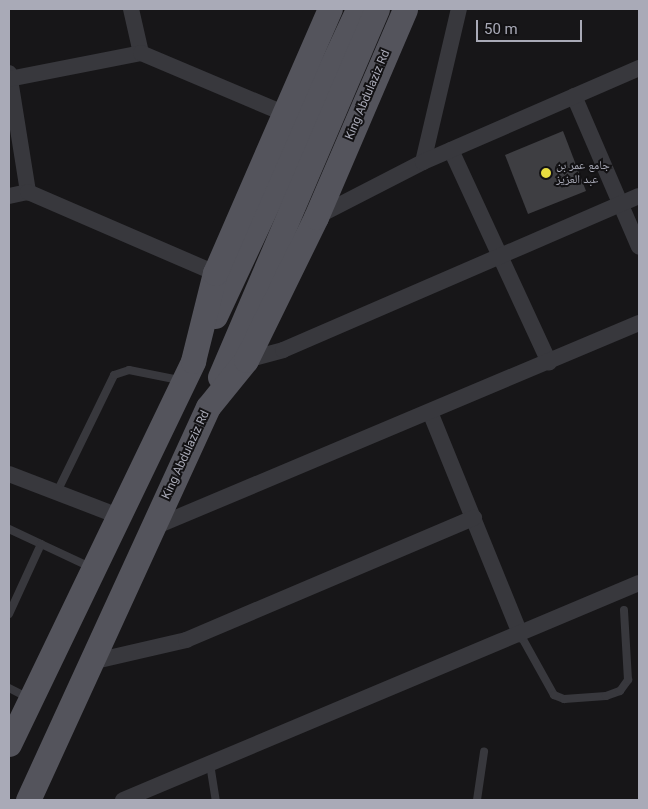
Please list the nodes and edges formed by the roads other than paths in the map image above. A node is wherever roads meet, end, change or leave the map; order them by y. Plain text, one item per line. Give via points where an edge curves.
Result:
1 (131, 9) edge
2 (330, 9) edge
3 (358, 9) edge
4 (377, 9) edge
5 (405, 9) edge
6 (459, 9) edge
7 (141, 53) junction
8 (639, 68) edge
9 (9, 77) edge
10 (574, 96) junction
11 (283, 113) junction
12 (451, 150) junction
13 (423, 162) junction
14 (294, 176) junction
15 (28, 192) junction
16 (9, 196) edge
17 (639, 196) edge
18 (621, 204) junction
19 (316, 217) junction
20 (639, 247) edge
21 (500, 256) junction
22 (214, 273) junction
23 (639, 323) edge
24 (246, 360) junction
25 (549, 362) junction
26 (188, 371) junction
27 (208, 407) junction
28 (430, 412) junction
29 (9, 474) edge
30 (57, 492) junction
31 (116, 515) junction
32 (474, 518) junction
33 (152, 528) junction
34 (9, 529) edge
35 (41, 544) junction
36 (91, 568) junction
37 (639, 583) edge
38 (624, 610) dead end
39 (9, 614) edge
40 (520, 634) junction
41 (91, 662) junction
42 (19, 693) edge
43 (9, 744) edge
44 (484, 752) dead end
45 (210, 764) junction
46 (28, 800) edge
47 (123, 800) edge
48 (216, 800) edge
49 (477, 800) edge

1 - 7 street
2 - 11 main road
3 - 14 main road
4 - 14 main road
5 - 19 main road, King Abdulaziz Rd
6 - 13 street
7 - 9 street
7 - 11 street
8 - 10 street
9 - 15 street
10 - 12 street
10 - 18 street
11 - 22 main road
12 - 13 street
12 - 21 street
13 - 19 street
14 - 26 main road
14 - 27 main road
15 - 16 street
15 - 22 street
17 - 18 street
18 - 20 street
18 - 21 street
19 - 24 main road, King Abdulaziz Rd
21 - 24 street via 283,350
21 - 25 street
22 - 26 main road
23 - 25 street
24 - 27 main road, King Abdulaziz Rd
25 - 28 street
26 - 30 lane via 129,370 114,375
26 - 31 main road
27 - 33 main road, King Abdulaziz Rd
28 - 32 street
28 - 33 street
29 - 30 street
30 - 31 street
31 - 36 main road
32 - 40 street
32 - 41 street via 186,640
33 - 41 main road, King Abdulaziz Rd
34 - 35 lane
35 - 36 lane
35 - 39 lane
36 - 42 main road
37 - 40 street
38 - 40 lane via 628,680 620,691 606,696 564,699 554,695
40 - 45 street
41 - 46 main road, King Abdulaziz Rd
42 - 43 main road
44 - 49 lane
45 - 47 street
45 - 48 lane

